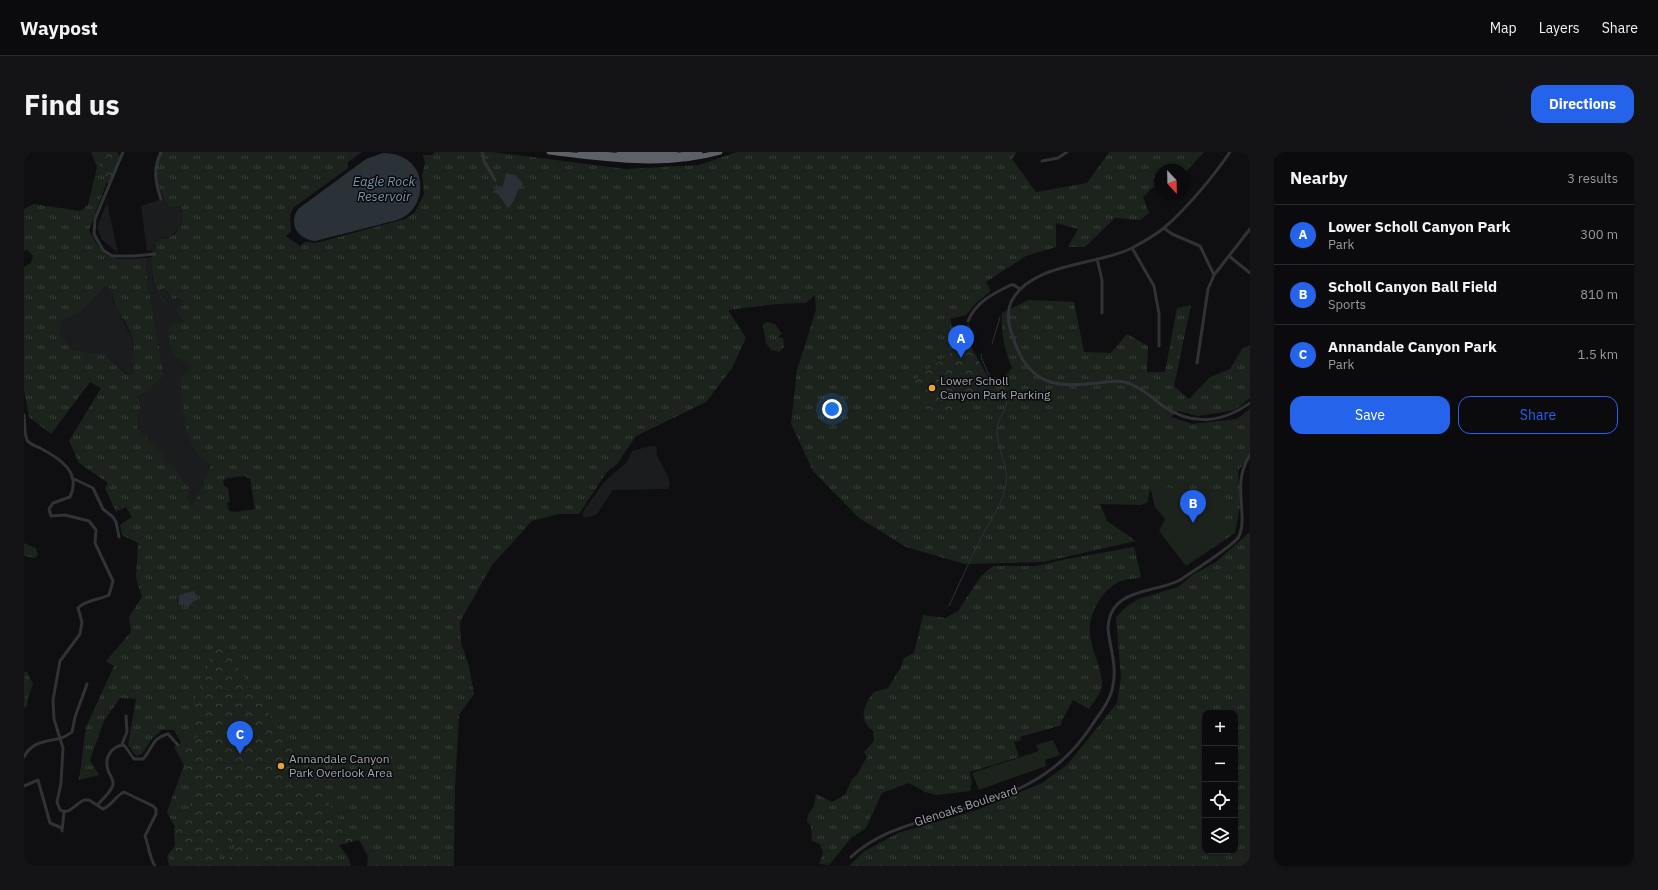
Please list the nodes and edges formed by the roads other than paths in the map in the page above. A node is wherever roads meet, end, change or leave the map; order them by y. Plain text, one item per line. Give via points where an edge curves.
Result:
1 (123, 152) edge
2 (161, 152) edge
3 (482, 152) edge
4 (549, 152) edge
5 (580, 152) edge
6 (619, 152) edge
7 (675, 152) edge
8 (706, 152) edge
9 (720, 152) edge
10 (1067, 152) edge
11 (1230, 152) edge
12 (1042, 161) dead end
13 (495, 180) dead end
14 (161, 199) dead end
15 (1164, 228) junction
16 (1250, 229) edge
17 (1132, 248) junction
18 (155, 254) dead end
19 (1229, 256) junction
20 (1097, 259) junction
21 (1250, 273) edge
22 (1214, 275) junction
23 (1020, 289) junction
24 (1102, 313) dead end
25 (968, 321) dead end
26 (1159, 346) dead end
27 (1197, 363) dead end
28 (1250, 403) edge
29 (24, 415) edge
30 (1250, 455) edge
31 (72, 478) junction
32 (119, 537) dead end
33 (88, 684) dead end
34 (126, 716) dead end
35 (61, 738) junction
36 (122, 744) junction
37 (178, 745) dead end
38 (24, 757) edge
39 (24, 786) edge
40 (97, 805) junction
41 (64, 812) junction
42 (851, 857) dead end
43 (155, 866) edge

1 - 18 street via 95,219 94,234 103,250 112,256
2 - 14 street via 155,168 156,185
3 - 13 street
4 - 9 highway via 636,162 690,159
5 - 8 highway via 646,158
6 - 7 highway
10 - 12 street via 1058,158
11 - 15 street via 1207,182
15 - 17 street
15 - 22 street via 1200,246
16 - 19 street
17 - 20 street
17 - 26 street via 1154,286 1160,314
19 - 21 street
19 - 22 street
20 - 23 street via 1058,268
20 - 24 street via 1102,280
22 - 27 street via 1207,294
23 - 25 street via 1010,285 981,302 972,311
23 - 28 street via 1010,305 1009,324 1019,354 1046,380 1063,386 1123,382 1141,389 1171,411 1191,419 1230,415
29 - 31 street via 24,433 28,441 60,459
30 - 42 street, Glenoaks Boulevard via 1242,472 1241,486 1246,514 1244,526 1237,538 1180,580 1129,596 1113,610 1108,622 1115,668 1112,693 1085,736 1069,755 1023,788 895,829 869,843
31 - 32 street via 93,488 103,509 116,522
31 - 35 street via 74,488 70,497 53,503 49,509 51,516 65,515 89,521 96,530 95,543 113,581 109,595 82,603 78,608 82,622 80,634 60,661 53,700 54,719
33 - 35 street via 72,732
34 - 36 street via 127,732
35 - 38 street via 34,745
35 - 41 street via 61,783 57,802 60,810
36 - 37 street via 134,759 139,760 145,757 152,744 164,735 171,736
36 - 40 street via 112,750 107,759 112,787
39 - 41 street via 38,780 50,823 62,830
40 - 41 street via 84,800 68,812
40 - 43 street via 103,809 119,794 128,792 156,809 145,836 150,858

